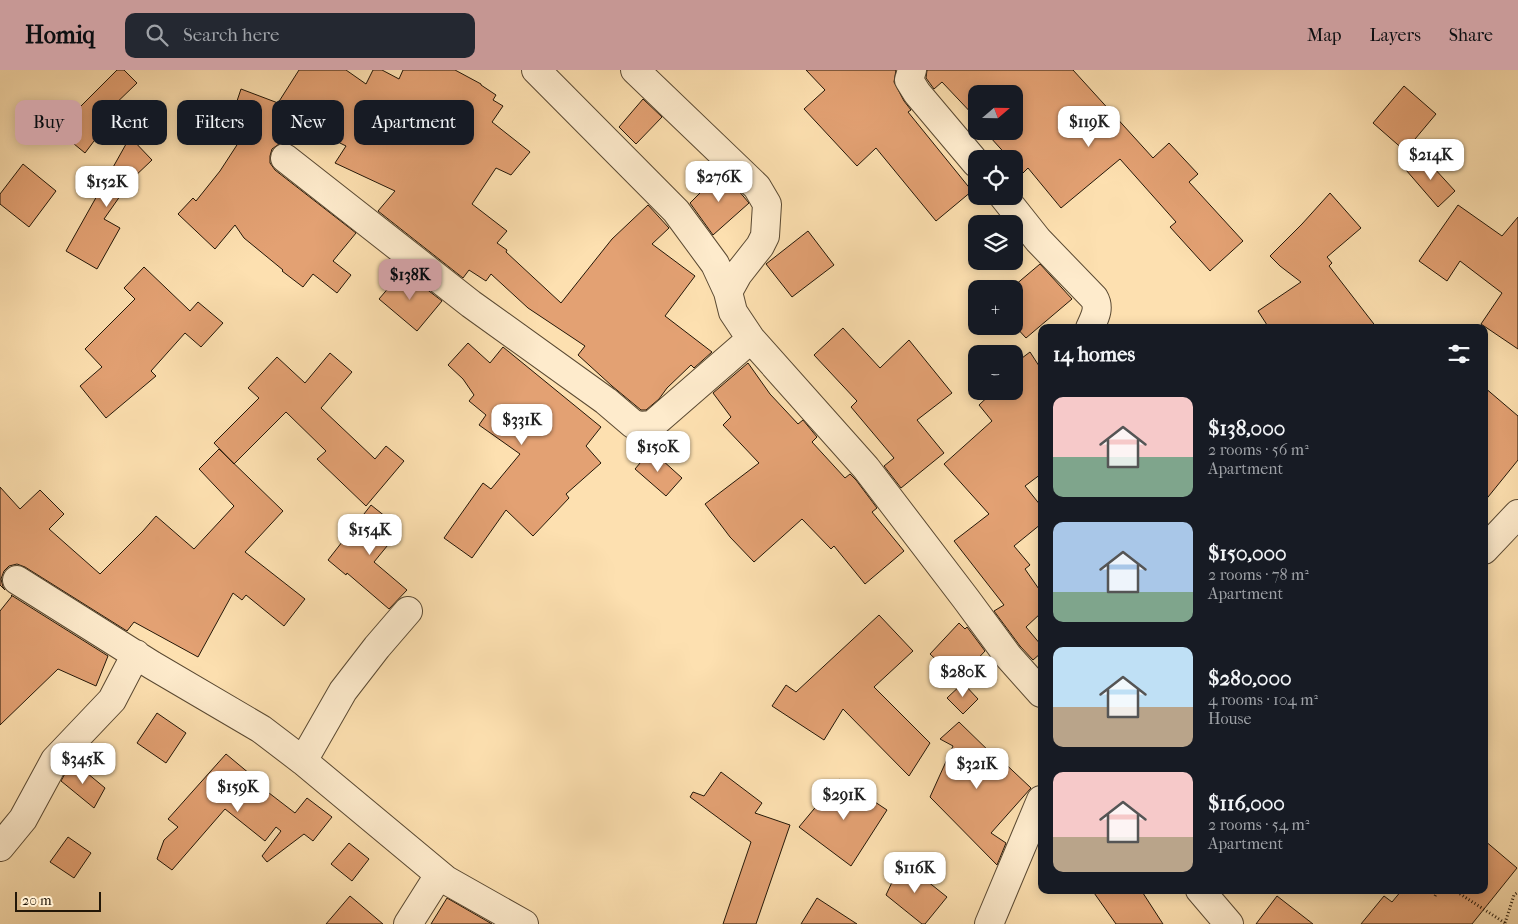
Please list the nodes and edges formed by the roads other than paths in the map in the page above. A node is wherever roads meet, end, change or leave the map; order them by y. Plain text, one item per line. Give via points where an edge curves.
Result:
1 (536, 70) edge
2 (635, 70) edge
3 (912, 70) edge
4 (968, 154) edge
5 (285, 158) dead end
6 (1010, 205) edge
7 (728, 292) junction
8 (1092, 324) edge
9 (751, 339) junction
10 (1518, 514) edge
11 (1488, 546) edge
12 (17, 580) dead end
13 (408, 611) dead end
14 (136, 654) junction
15 (1038, 690) edge
16 (303, 761) junction
17 (1038, 807) edge
18 (0, 847) edge
19 (439, 875) junction
20 (1203, 894) edge
21 (408, 924) edge
22 (524, 924) edge
23 (990, 924) edge
24 (1229, 924) edge

1 - 7 street via 676,212 715,264
2 - 7 street via 757,187 768,204 765,236
3 - 4 street via 909,80 917,94
5 - 9 street via 471,304 633,424 652,425
6 - 8 street via 1038,240 1094,298 1097,313
7 - 9 street via 733,312
9 - 15 street via 866,468 1008,656
10 - 11 street
12 - 14 street
13 - 16 street via 343,692
14 - 16 street via 261,729
14 - 18 street via 112,700 56,760 23,819
16 - 19 street
17 - 23 street
19 - 21 street
19 - 22 street
20 - 24 street

